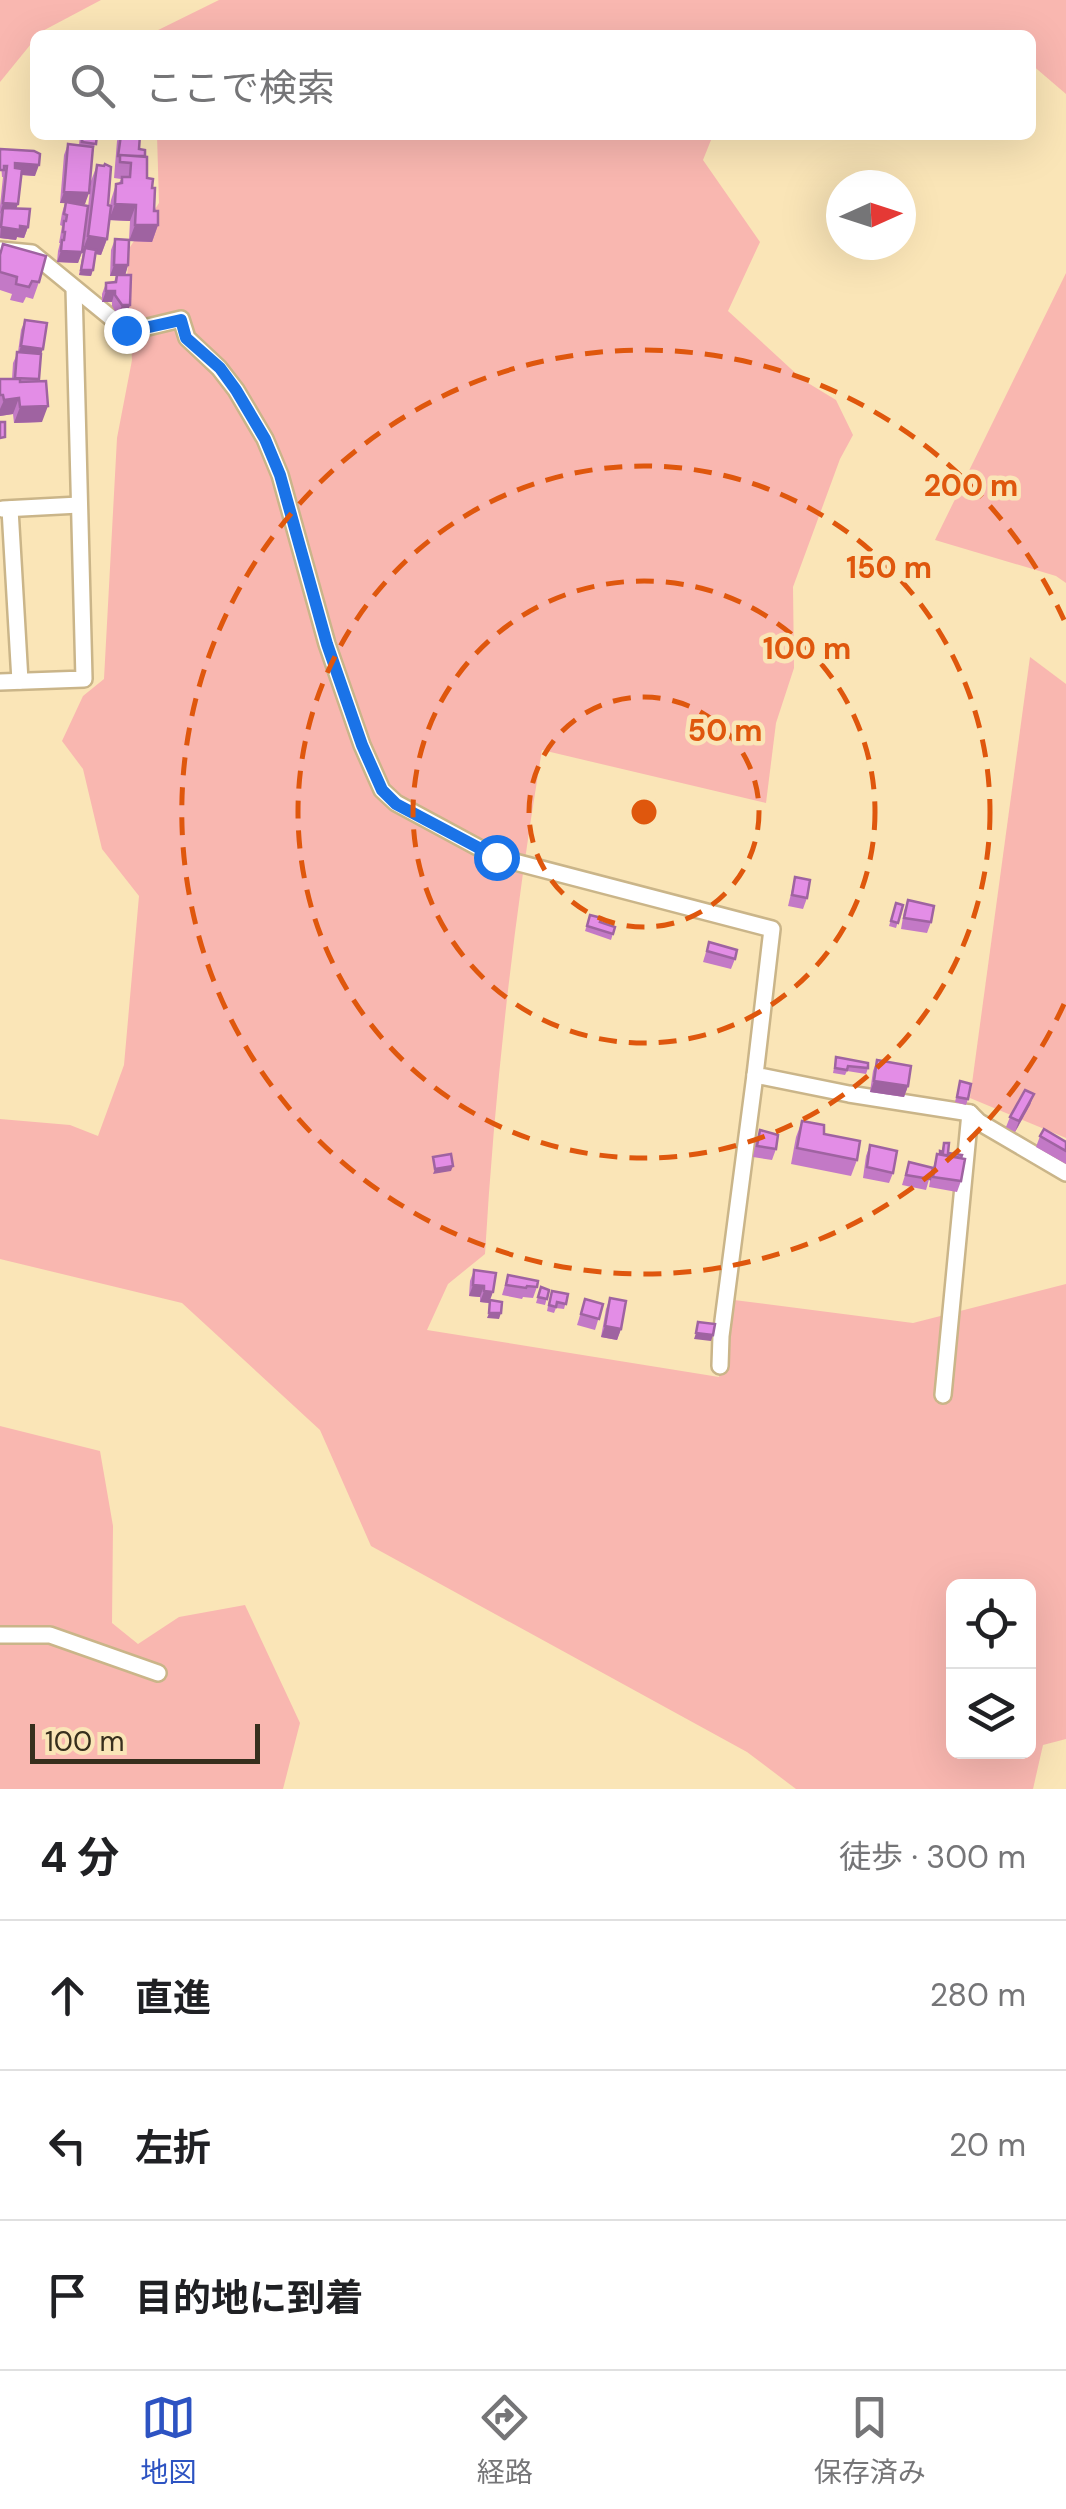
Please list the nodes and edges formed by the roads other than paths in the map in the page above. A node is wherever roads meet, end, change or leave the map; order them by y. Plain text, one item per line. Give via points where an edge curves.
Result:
1 (0, 250) edge
2 (74, 288) junction
3 (79, 505) junction
4 (5, 509) edge
5 (20, 681) junction
6 (0, 682) edge
7 (755, 1076) junction
8 (970, 1113) junction
9 (1066, 1172) edge
10 (720, 1366) dead end
11 (944, 1395) dead end
12 (0, 1635) edge
13 (158, 1673) dead end

1 - 2 street via 32,253
2 - 3 street
2 - 7 street via 126,330 181,320 186,338 236,390 280,475 362,745 382,790 396,804 496,857 772,929
3 - 4 street
3 - 5 street via 84,679
4 - 5 street
5 - 6 street
7 - 8 street
7 - 10 street
8 - 9 street
8 - 11 street
12 - 13 street via 50,1636

